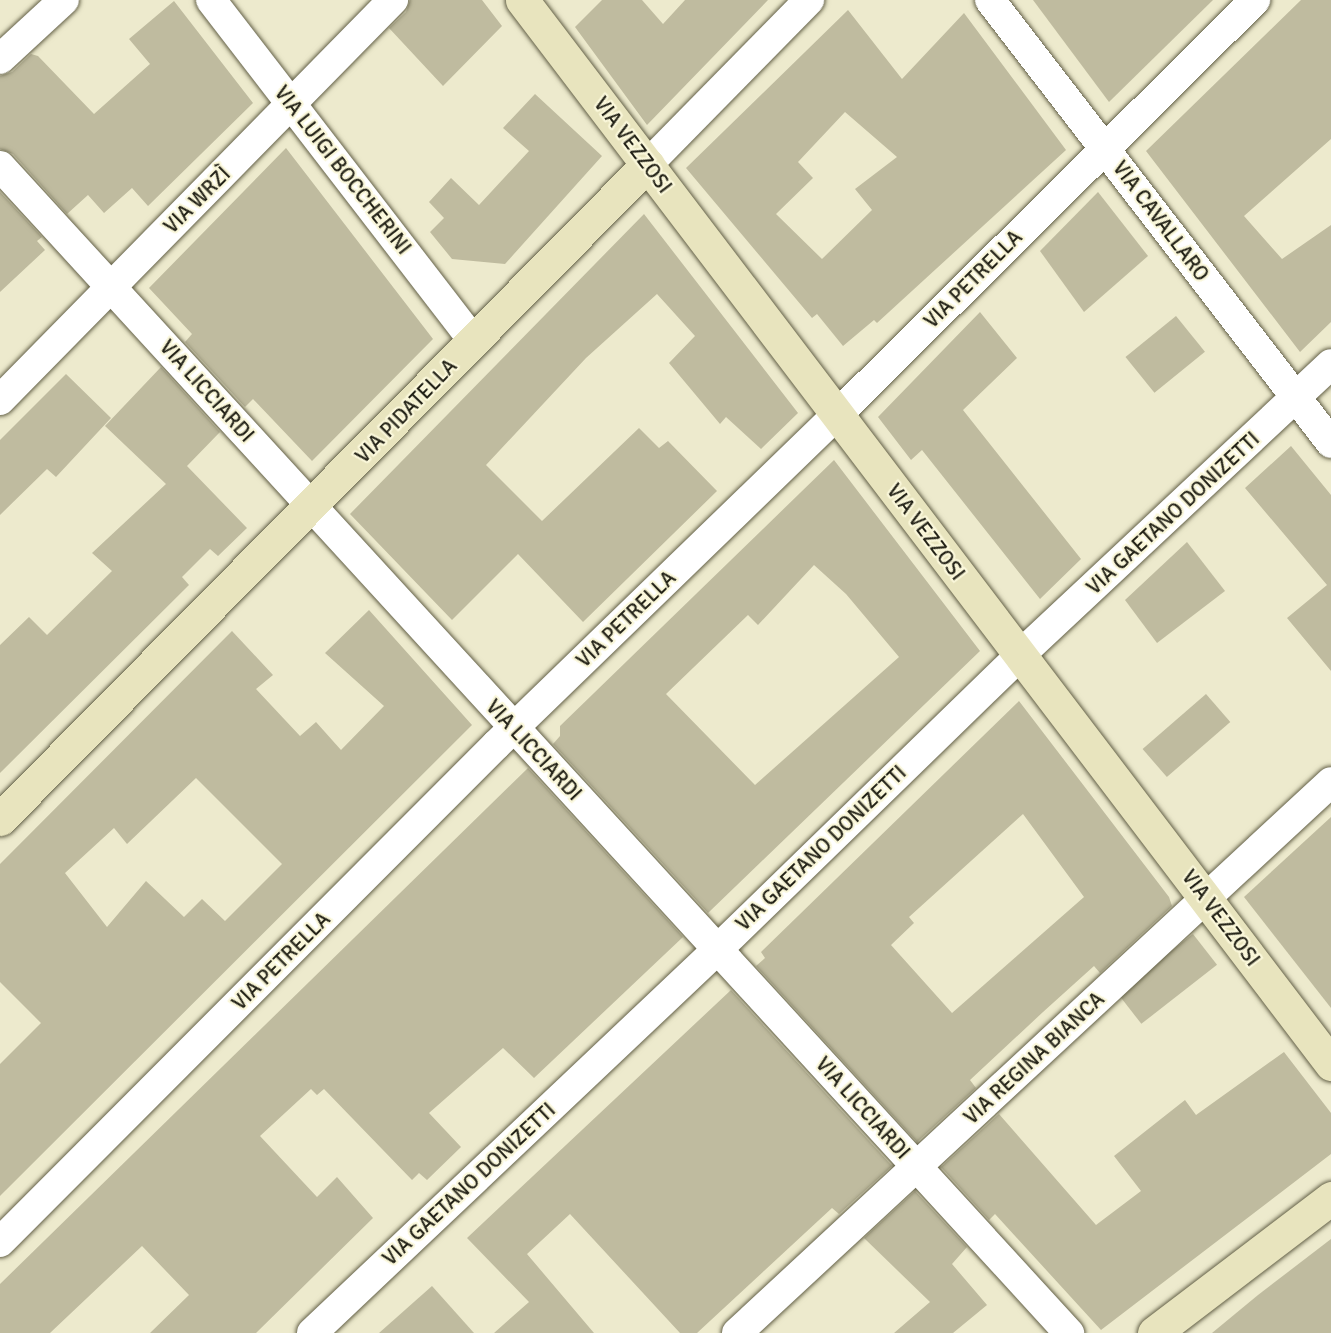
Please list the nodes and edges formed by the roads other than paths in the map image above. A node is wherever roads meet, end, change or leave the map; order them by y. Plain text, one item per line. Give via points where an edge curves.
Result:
1 (64, 0) edge
2 (211, 0) edge
3 (393, 0) edge
4 (522, 0) edge
5 (809, 0) edge
6 (990, 0) edge
7 (1255, 0) edge
8 (0, 59) edge
9 (292, 104) junction
10 (1104, 147) junction
11 (648, 164) junction
12 (0, 166) edge
13 (113, 286) junction
14 (474, 341) junction
15 (1331, 364) edge
16 (1295, 398) junction
17 (0, 400) edge
18 (838, 414) junction
19 (1331, 443) edge
20 (312, 507) junction
21 (1019, 656) junction
22 (513, 729) junction
23 (1331, 782) edge
24 (0, 819) edge
25 (1206, 897) junction
26 (719, 948) junction
27 (1331, 1065) edge
28 (916, 1168) junction
29 (1331, 1198) edge
30 (0, 1242) edge
31 (312, 1333) edge
32 (737, 1333) edge
33 (1069, 1333) edge
34 (1154, 1333) edge

1 - 8 street
2 - 9 street, VIA LUIGI BOCCHERINI
3 - 9 street, VIA WRZÌ
4 - 11 street, VIA VEZZOSI
5 - 11 street, VIA PIDATELLA
6 - 10 street, VIA CAVALLARO
7 - 10 street, VIA PETRELLA
9 - 13 street, VIA WRZÌ
9 - 14 street, VIA LUIGI BOCCHERINI
10 - 16 street, VIA CAVALLARO
10 - 18 street, VIA PETRELLA
11 - 14 street, VIA PIDATELLA
11 - 18 street, VIA VEZZOSI
12 - 13 street, VIA LICCIARDI
13 - 17 street, VIA WRZÌ
13 - 20 street, VIA LICCIARDI
14 - 20 street, VIA PIDATELLA
15 - 16 street, VIA GAETANO DONIZETTI
16 - 19 street, VIA CAVALLARO
16 - 21 street, VIA GAETANO DONIZETTI
18 - 21 street, VIA VEZZOSI
18 - 22 street, VIA PETRELLA
20 - 22 street, VIA LICCIARDI
20 - 24 street, VIA PIDATELLA
21 - 25 street, VIA VEZZOSI
21 - 26 street, VIA GAETANO DONIZETTI
22 - 26 street, VIA LICCIARDI
22 - 30 street, VIA PETRELLA
23 - 25 street, VIA REGINA BIANCA
25 - 27 street, VIA VEZZOSI
25 - 28 street, VIA REGINA BIANCA
26 - 28 street, VIA LICCIARDI
26 - 31 street, VIA GAETANO DONIZETTI
28 - 32 street, VIA REGINA BIANCA
28 - 33 street, VIA LICCIARDI
29 - 34 street

